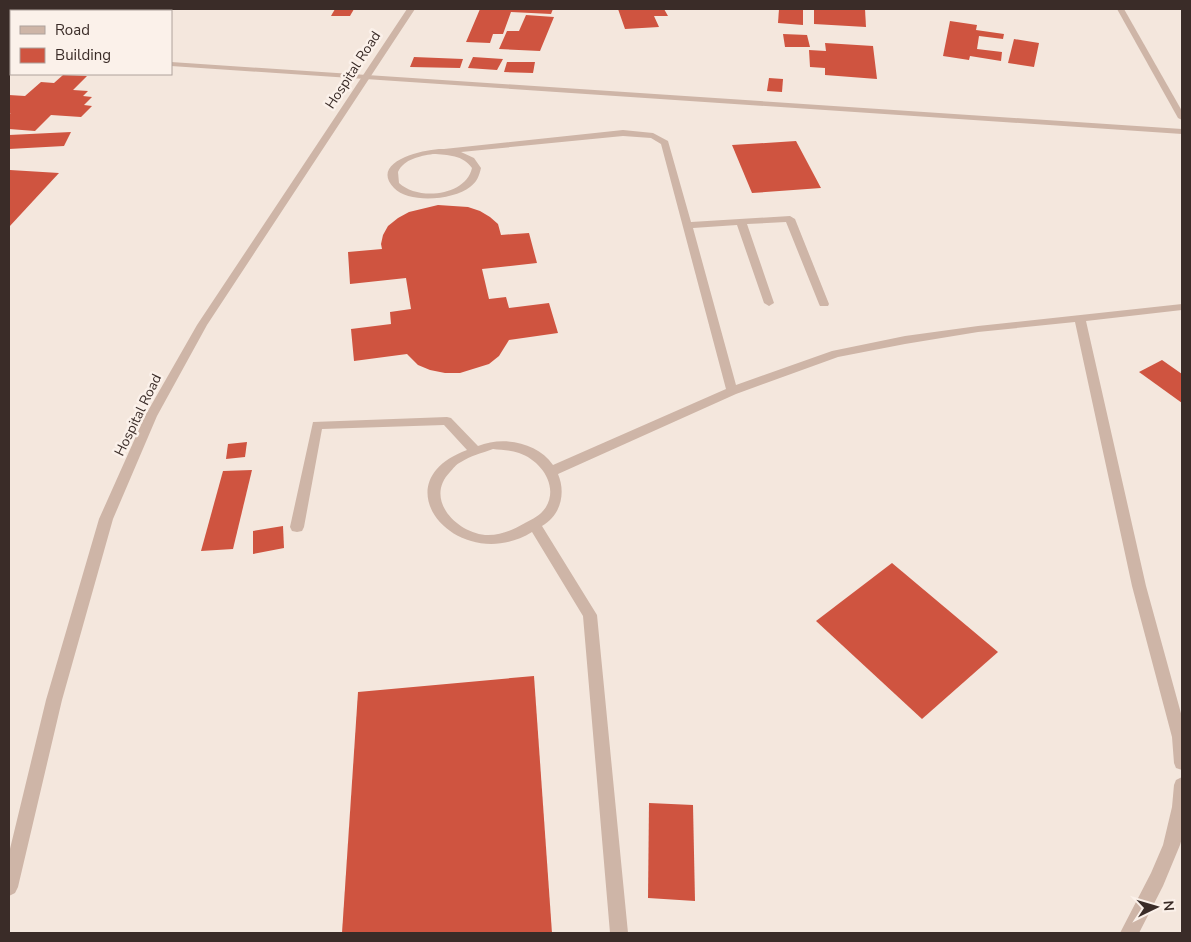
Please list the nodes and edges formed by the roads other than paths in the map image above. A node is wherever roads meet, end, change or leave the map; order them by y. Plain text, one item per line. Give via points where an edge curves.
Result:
1 (411, 9) edge
2 (1120, 9) edge
3 (172, 64) edge
4 (366, 78) junction
5 (1182, 118) edge
6 (1182, 132) edge
7 (447, 151) junction
8 (741, 222) junction
9 (688, 225) junction
10 (769, 303) dead end
11 (824, 304) dead end
12 (1182, 307) edge
13 (1080, 318) junction
14 (732, 391) junction
15 (474, 449) junction
16 (552, 471) junction
17 (535, 526) junction
18 (297, 528) dead end
19 (1182, 763) edge
20 (1182, 785) edge
21 (9, 887) edge
22 (619, 933) edge
23 (1129, 933) edge

1 - 4 street, Hospital Road
2 - 5 street
3 - 4 street
4 - 6 street
4 - 21 street, Hospital Road via 202,325 152,416 106,519 54,700
7 - 7 street via 406,159 397,165 393,181 399,188 422,196 437,196 464,188 473,181 476,166 470,159
7 - 9 street via 612,134 653,136 665,143 668,149
8 - 9 street
8 - 10 street
8 - 11 street via 790,219
9 - 14 street
12 - 13 street
13 - 14 street via 951,333 869,347 809,362
13 - 19 street via 1139,586 1178,727
14 - 16 street
15 - 16 street via 492,445 511,446 542,459
15 - 17 street via 457,457 435,481 432,496 435,510 445,524 459,534 498,540
15 - 18 street via 447,421 316,425
16 - 17 street via 557,485 556,500 548,514
17 - 22 street via 590,615
20 - 23 street via 1176,834 1165,867

